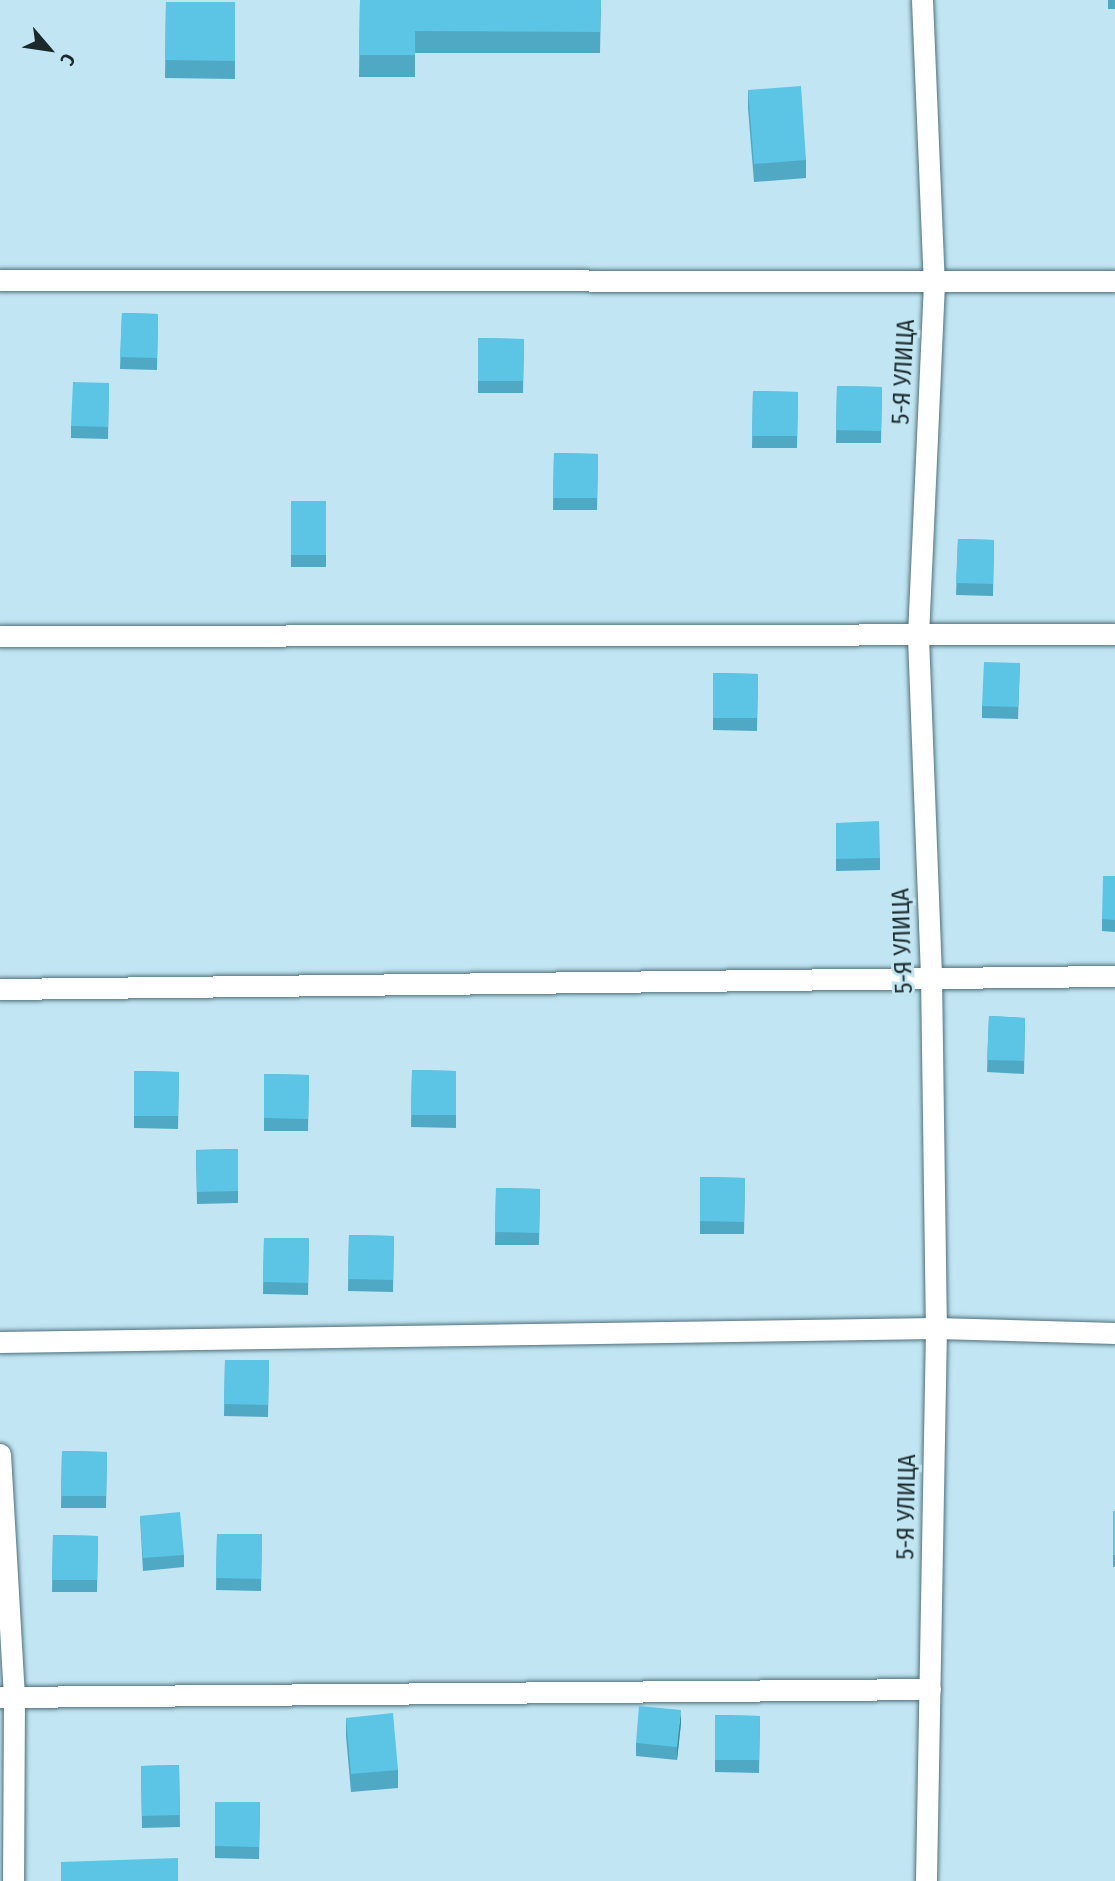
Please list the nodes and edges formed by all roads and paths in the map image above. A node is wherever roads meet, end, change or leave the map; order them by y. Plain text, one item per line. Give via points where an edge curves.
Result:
1 (922, 0) edge
2 (0, 280) edge
3 (1115, 281) edge
4 (934, 283) junction
5 (1115, 635) edge
6 (0, 636) edge
7 (918, 637) junction
8 (931, 975) junction
9 (1115, 976) edge
10 (0, 989) edge
11 (936, 1328) junction
12 (1115, 1333) edge
13 (0, 1342) edge
14 (0, 1454) edge
15 (930, 1689) junction
16 (7, 1697) edge
17 (13, 1881) edge
18 (926, 1881) edge

1 - 4 street, 5-Я УЛИЦА
2 - 4 street
3 - 4 street
4 - 7 street, 5-Я УЛИЦА
5 - 7 street
6 - 7 street
7 - 8 street, 5-Я УЛИЦА
8 - 9 street
8 - 10 street
8 - 11 street, 5-Я УЛИЦА
11 - 12 street
11 - 13 street
11 - 15 street, 5-Я УЛИЦА
14 - 16 street
15 - 16 street
15 - 18 street, 5-Я УЛИЦА
16 - 17 street

